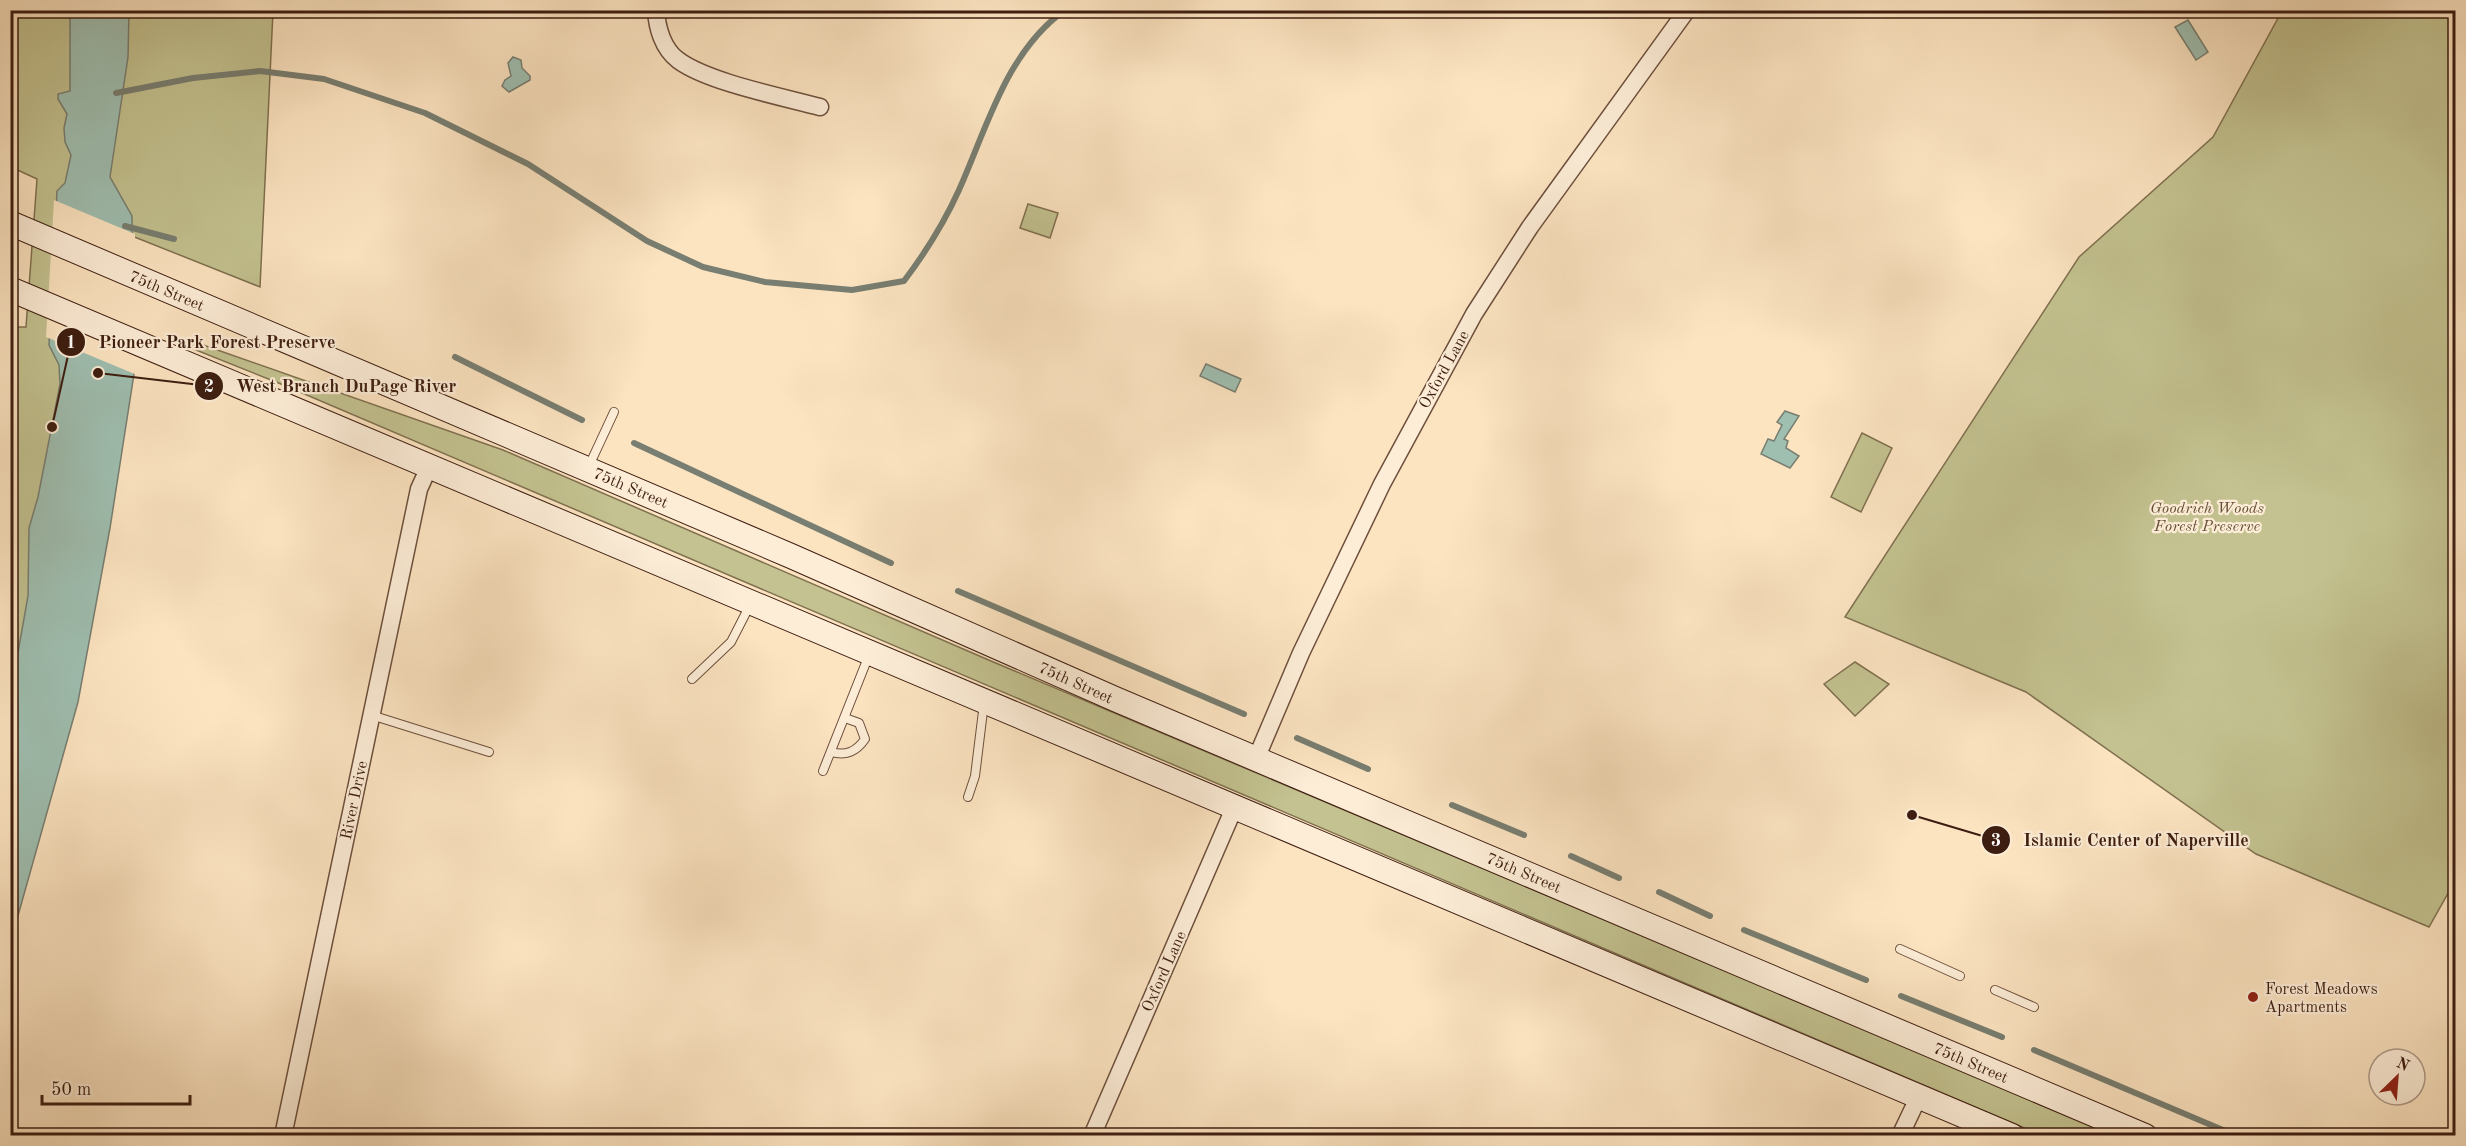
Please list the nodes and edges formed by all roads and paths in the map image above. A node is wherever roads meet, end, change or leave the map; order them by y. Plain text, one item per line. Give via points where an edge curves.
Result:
1 (656, 10) edge
2 (1687, 10) edge
3 (820, 107) dead end
4 (20, 227) edge
5 (16, 298) edge
6 (614, 412) dead end
7 (429, 467) junction
8 (588, 468) junction
9 (752, 602) junction
10 (870, 652) junction
11 (692, 679) dead end
12 (984, 700) junction
13 (371, 715) junction
14 (845, 718) junction
15 (489, 752) dead end
16 (831, 752) junction
17 (1256, 759) junction
18 (824, 771) dead end
19 (968, 797) dead end
20 (1235, 806) junction
21 (1900, 949) dead end
22 (1960, 976) dead end
23 (1995, 990) dead end
24 (2034, 1007) dead end
25 (1919, 1096) junction
26 (283, 1136) edge
27 (1092, 1136) edge
28 (1900, 1136) edge
29 (2012, 1136) edge
30 (2145, 1136) edge

1 - 3 street via 661,37 676,60 704,74
2 - 17 street, Oxford Lane via 1530,227 1474,314 1382,484 1301,653
4 - 8 main road, 75th Street
5 - 7 main road via 155,350
6 - 8 lane
7 - 9 main road
7 - 13 street, River Drive via 419,489
8 - 17 main road, 75th Street
9 - 10 main road
9 - 11 lane via 731,642
10 - 12 main road
10 - 14 lane
12 - 19 lane via 975,776
12 - 20 main road
13 - 15 lane
13 - 26 street, River Drive
14 - 16 lane
14 - 16 lane via 859,723 865,739 858,749 843,755
16 - 18 lane
17 - 30 main road, 75th Street
20 - 25 main road
20 - 27 street, Oxford Lane
21 - 22 lane
23 - 24 lane
25 - 28 street
25 - 29 main road

